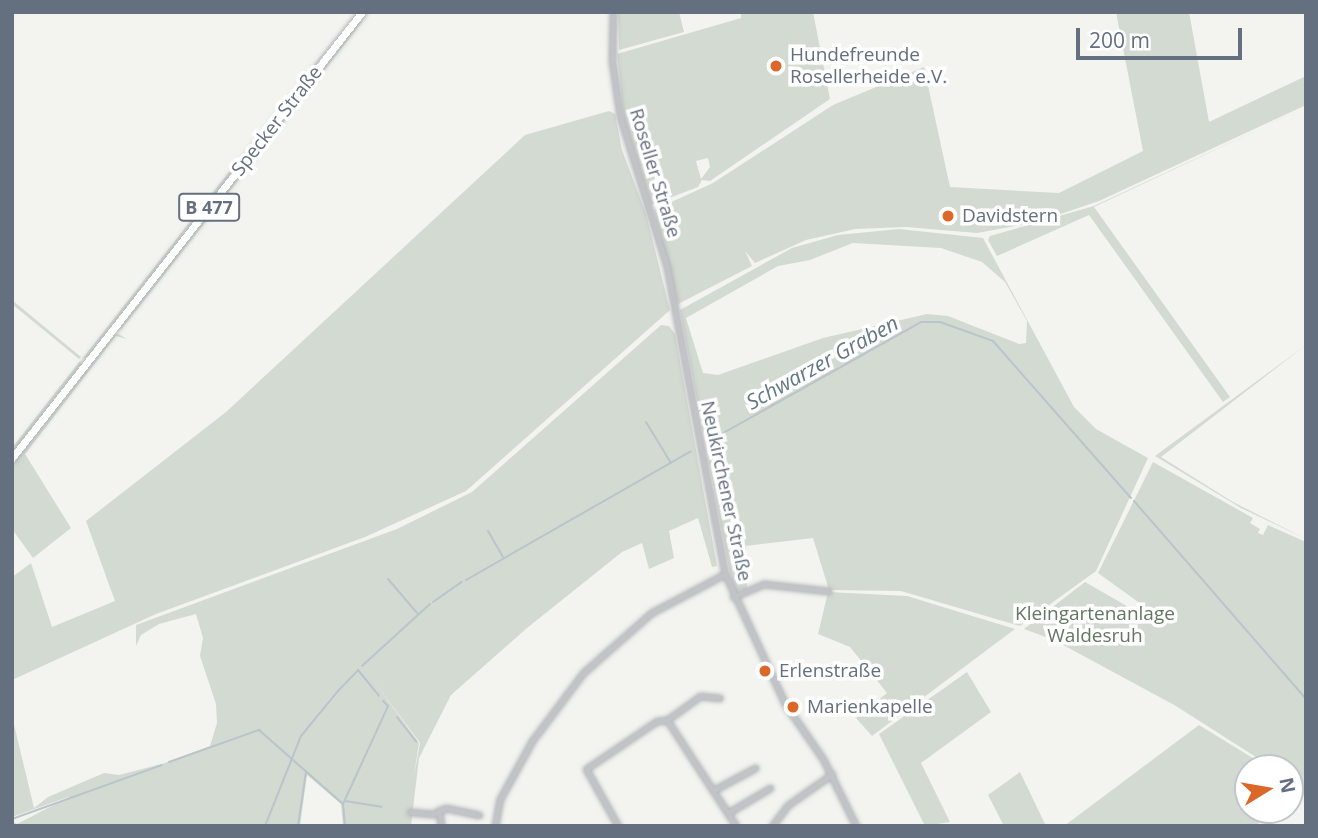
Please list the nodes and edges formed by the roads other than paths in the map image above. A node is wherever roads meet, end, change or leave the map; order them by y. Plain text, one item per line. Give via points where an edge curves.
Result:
1 (613, 12) edge
2 (360, 13) edge
3 (665, 260) joint
4 (12, 458) edge
5 (725, 574) junction
6 (829, 591) dead end
7 (733, 597) junction
8 (720, 698) dead end
9 (668, 721) junction
10 (755, 768) dead end
11 (832, 775) junction
12 (770, 788) dead end
13 (714, 790) junction
14 (439, 810) junction
15 (410, 812) dead end
16 (728, 813) junction
17 (479, 815) dead end
18 (441, 826) edge
19 (495, 826) edge
20 (618, 826) edge
21 (736, 826) edge
22 (772, 826) edge
23 (856, 826) edge

1 - 3 street, Roseller Straße via 612,61 620,117
2 - 4 main road, Specker Straße / B 477
3 - 5 street, Neukirchener Straße
5 - 7 street, Neukirchener Straße
5 - 19 street via 651,613 583,673 532,741 500,799
6 - 7 street via 764,584
7 - 11 street, Neukirchener Straße via 785,704
8 - 9 street via 700,696
9 - 13 street
9 - 20 street via 653,723 590,764 587,776
10 - 13 street
11 - 22 street via 788,805
11 - 23 street, Neukirchener Straße
12 - 16 street
13 - 16 street
14 - 15 street via 433,814
14 - 17 street
14 - 18 street
16 - 21 street

